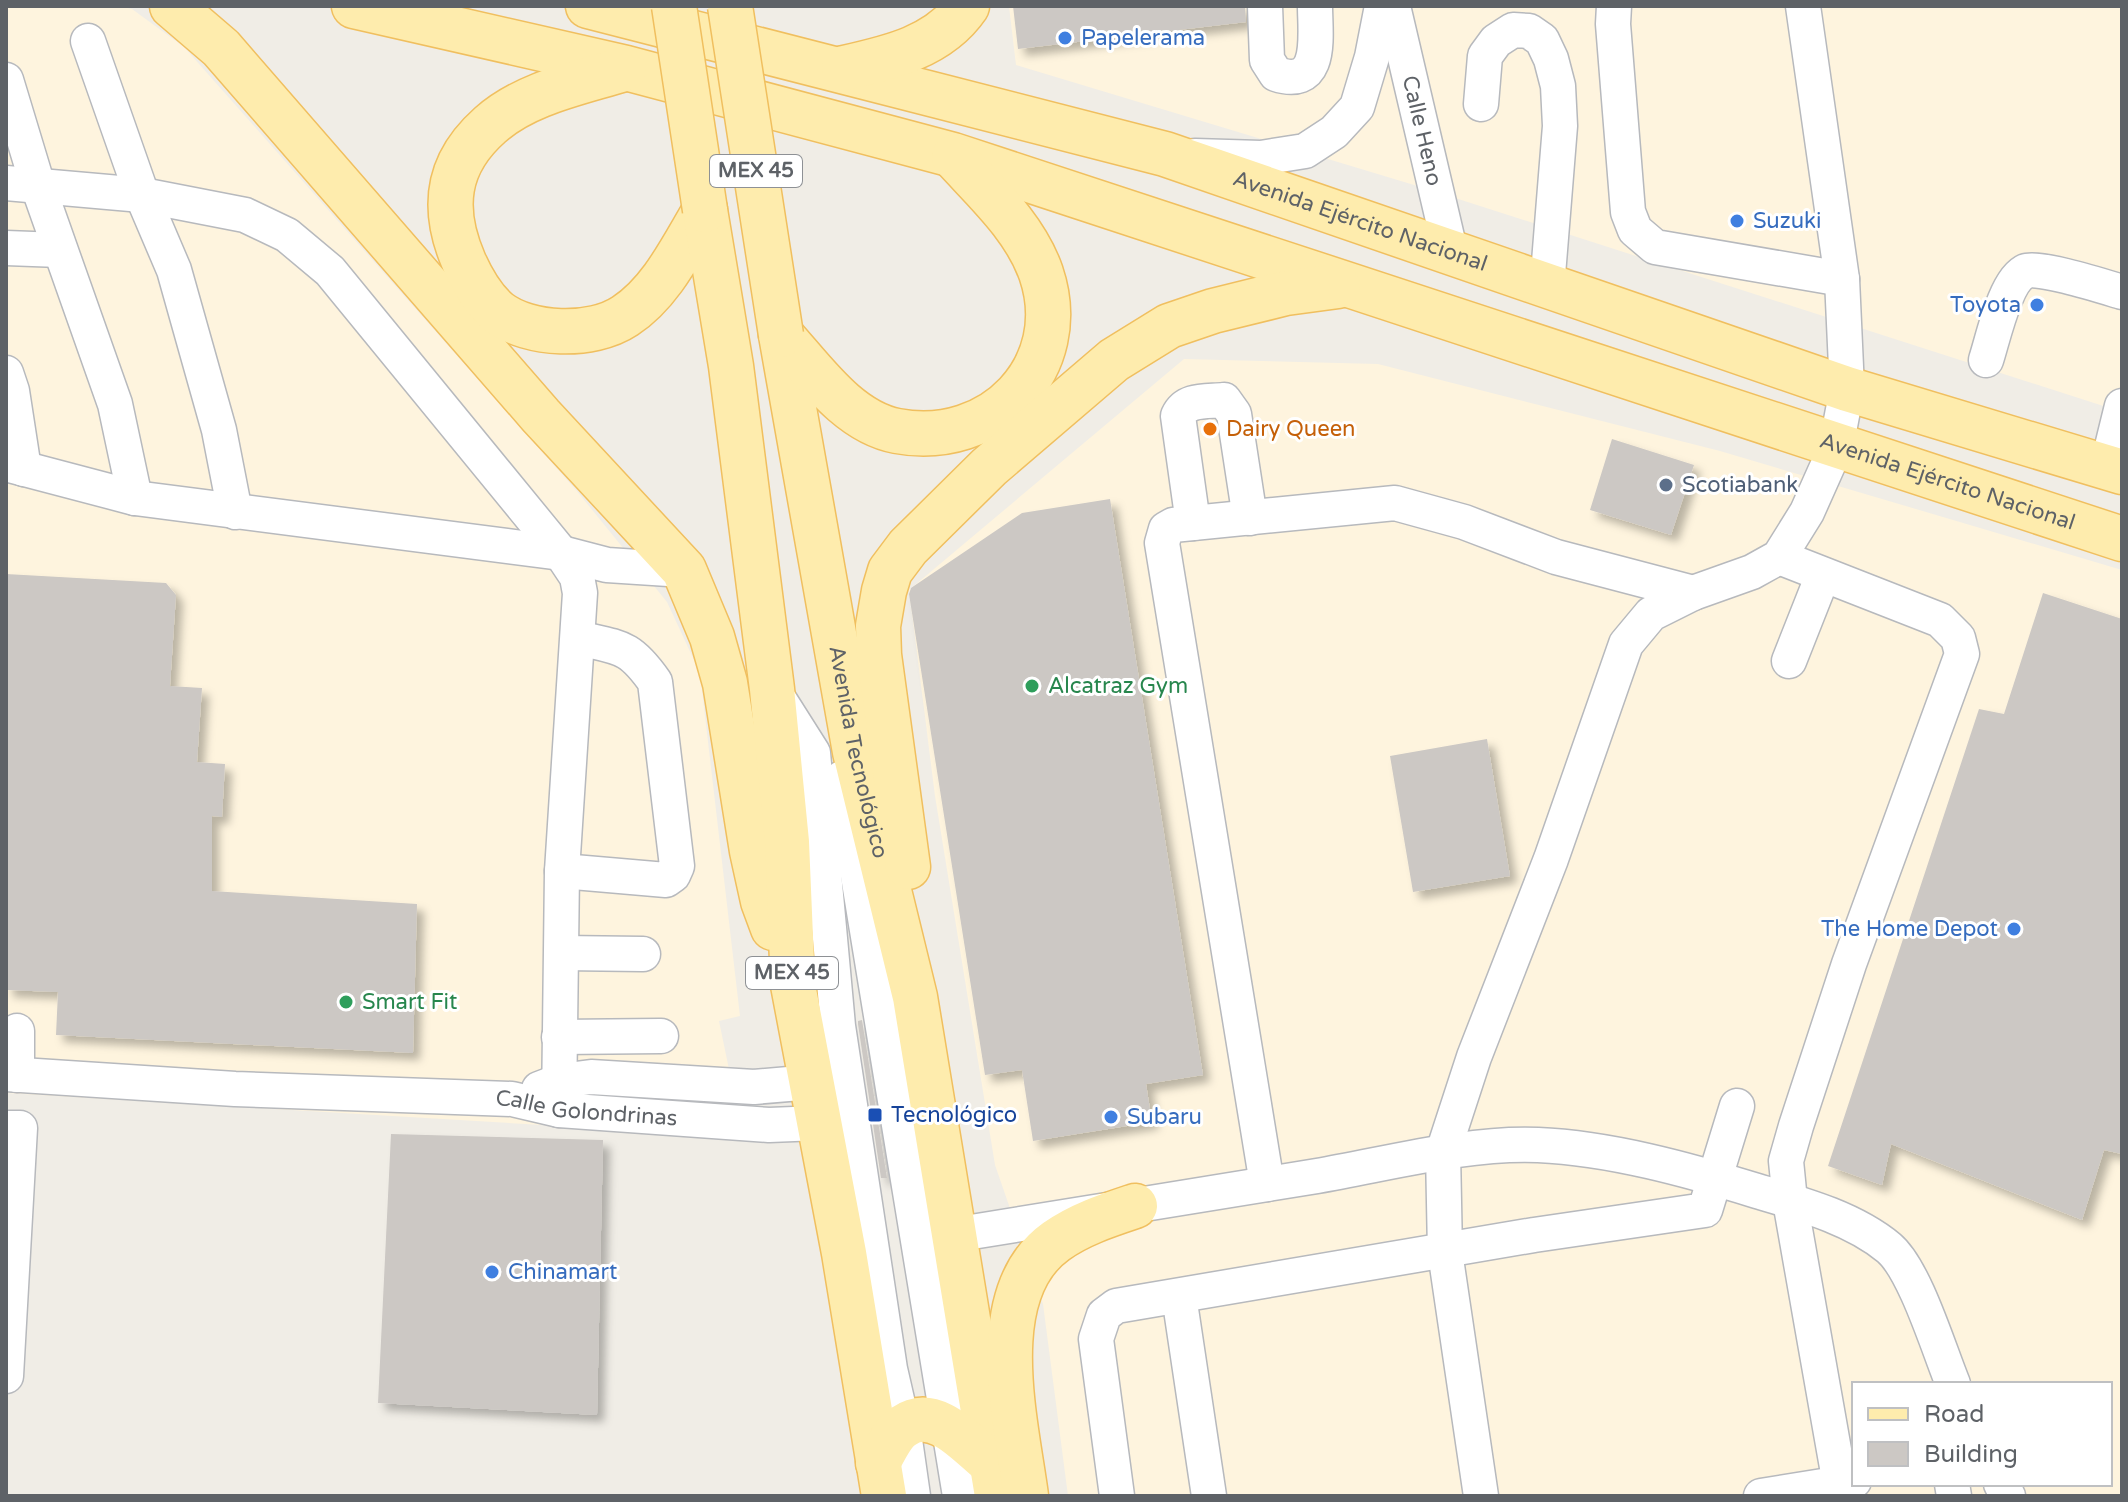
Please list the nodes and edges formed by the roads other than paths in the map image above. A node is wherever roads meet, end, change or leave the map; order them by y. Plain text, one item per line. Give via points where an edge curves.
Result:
1 (172, 6) edge
2 (354, 6) edge
3 (588, 6) edge
4 (674, 6) edge
5 (730, 6) edge
6 (967, 6) edge
7 (1265, 6) edge
8 (1315, 6) edge
9 (1382, 6) edge
10 (1393, 6) edge
11 (1614, 6) edge
12 (1803, 6) edge
13 (88, 41) dead end
14 (626, 68) junction
15 (839, 70) junction
16 (6, 80) edge
17 (1481, 104) dead end
18 (1165, 154) junction
19 (953, 155) junction
20 (22, 184) edge
21 (142, 195) junction
22 (705, 210) junction
23 (6, 248) edge
24 (60, 250) junction
25 (1451, 254) junction
26 (1842, 279) junction
27 (1351, 285) junction
28 (1547, 287) junction
29 (2122, 292) edge
30 (781, 335) junction
31 (1986, 360) dead end
32 (6, 373) edge
33 (1847, 389) junction
34 (2122, 406) edge
35 (1836, 447) junction
36 (15, 466) edge
37 (2115, 469) edge
38 (135, 498) junction
39 (235, 512) junction
40 (1250, 518) junction
41 (1193, 523) junction
42 (2122, 539) edge
43 (561, 553) junction
44 (1779, 557) junction
45 (684, 570) junction
46 (1823, 575) junction
47 (1693, 593) junction
48 (578, 638) junction
49 (1789, 661) dead end
50 (772, 689) junction
51 (846, 697) junction
52 (562, 871) junction
53 (562, 953) junction
54 (643, 954) dead end
55 (793, 985) junction
56 (915, 997) junction
57 (17, 1031) dead end
58 (661, 1036) dead end
59 (559, 1037) junction
60 (12, 1075) edge
61 (560, 1095) junction
62 (816, 1103) junction
63 (1737, 1106) dead end
64 (13, 1128) edge
65 (1443, 1152) junction
66 (1715, 1178) junction
67 (1267, 1184) junction
68 (1790, 1201) junction
69 (1135, 1206) junction
70 (953, 1235) junction
71 (1445, 1252) junction
72 (1179, 1296) junction
73 (6, 1376) edge
74 (1952, 1382) edge
75 (903, 1426) junction
76 (948, 1427) junction
77 (881, 1479) edge
78 (994, 1479) edge
79 (1847, 1483) edge
80 (913, 1496) edge
81 (960, 1496) edge
82 (1026, 1496) edge
83 (1117, 1496) edge
84 (1209, 1496) edge
85 (1481, 1496) edge
86 (1761, 1496) edge

1 - 45 main road via 221,48 541,416
2 - 14 main road, Avenida Ejército Nacional
3 - 15 main road, Avenida Ejército Nacional
4 - 22 main road, MEX 45, bridge
5 - 30 main road, Avenida Tecnológico / MEX 45, bridge
6 - 15 main road via 923,45
7 - 8 street via 1267,60 1284,77 1302,75 1312,66
9 - 18 street, Calle Heno via 1357,107 1334,132 1305,151 1261,158
10 - 25 street, Calle Heno
11 - 26 street via 1628,212 1635,230 1655,247
12 - 26 street
13 - 21 street
14 - 19 main road, Avenida Ejército Nacional
14 - 22 main road via 516,108 491,124 466,151 449,205 457,246 472,280 497,311 531,326 579,332 606,325 626,316 652,291
15 - 18 main road, Avenida Ejército Nacional
16 - 20 street
17 - 28 street via 1485,56 1496,41 1513,30 1529,31 1542,40 1558,86 1560,126
18 - 25 main road, Avenida Ejército Nacional
19 - 27 main road, Avenida Ejército Nacional
19 - 30 main road via 1030,246 1042,275 1046,345 1029,381 1012,401 956,429 895,431 864,418 836,396
20 - 21 street
20 - 24 street
21 - 39 street via 174,270 219,430
21 - 43 street via 245,215 287,235 330,271
22 - 50 main road, MEX 45 via 731,366
23 - 24 street
24 - 38 street via 115,404
25 - 28 main road, Avenida Ejército Nacional
26 - 33 street
27 - 35 main road, Avenida Ejército Nacional
27 - 56 main road via 1286,293 1213,311 1169,326 1114,360 946,508 890,571 878,626 879,655 908,863
28 - 33 main road, Avenida Ejército Nacional
29 - 31 street via 2026,271 2011,286
30 - 51 main road, Avenida Tecnológico / MEX 45
32 - 36 street via 12,391
33 - 35 street
33 - 37 main road, Avenida Ejército Nacional
34 - 37 street
35 - 42 main road, Avenida Ejército Nacional
35 - 44 street via 1807,512
36 - 38 street
38 - 39 street
39 - 43 street
40 - 41 street
40 - 41 street via 1230,405 1224,400 1189,403 1178,416
40 - 47 street via 1395,503 1556,557
41 - 67 street via 1166,529 1162,543
43 - 45 street via 607,565
43 - 48 street via 577,577
44 - 46 street
44 - 47 street
45 - 55 main road via 725,683 763,901
46 - 49 street
46 - 68 street via 1940,620 1958,638 1962,654 1796,1126 1786,1161
47 - 65 street via 1651,614 1626,644
48 - 52 street
48 - 52 street via 624,649 655,682 677,866 666,880
50 - 55 main road, MEX 45 via 787,842
50 - 75 street via 813,753 838,1026
51 - 56 main road, Avenida Tecnológico / MEX 45
51 - 76 street via 838,751
52 - 53 street
53 - 54 street
53 - 59 street
55 - 62 main road, MEX 45
56 - 70 main road, Avenida Tecnológico / MEX 45
57 - 60 street
58 - 59 street
59 - 61 street
60 - 61 street, Calle Golondrinas via 235,1089 512,1099
61 - 62 street, Calle Golondrinas via 591,1077 754,1087
62 - 77 main road, MEX 45
63 - 66 street
64 - 73 street
65 - 66 street via 1537,1145 1600,1152
65 - 67 street
65 - 71 street
66 - 68 street
66 - 71 street via 1705,1210
67 - 69 street
68 - 74 street via 1861,1229 1891,1250 1910,1277
68 - 79 street
69 - 70 street
69 - 82 main road via 1055,1241 1034,1263 1016,1299 1010,1338 1012,1385
70 - 78 main road, Avenida Tecnológico / MEX 45
71 - 72 street
71 - 85 street
72 - 83 street via 1116,1306 1104,1315 1096,1339
72 - 84 street
75 - 76 main road via 918,1420
75 - 77 main road
75 - 80 street
76 - 78 main road
76 - 81 street
79 - 86 street

